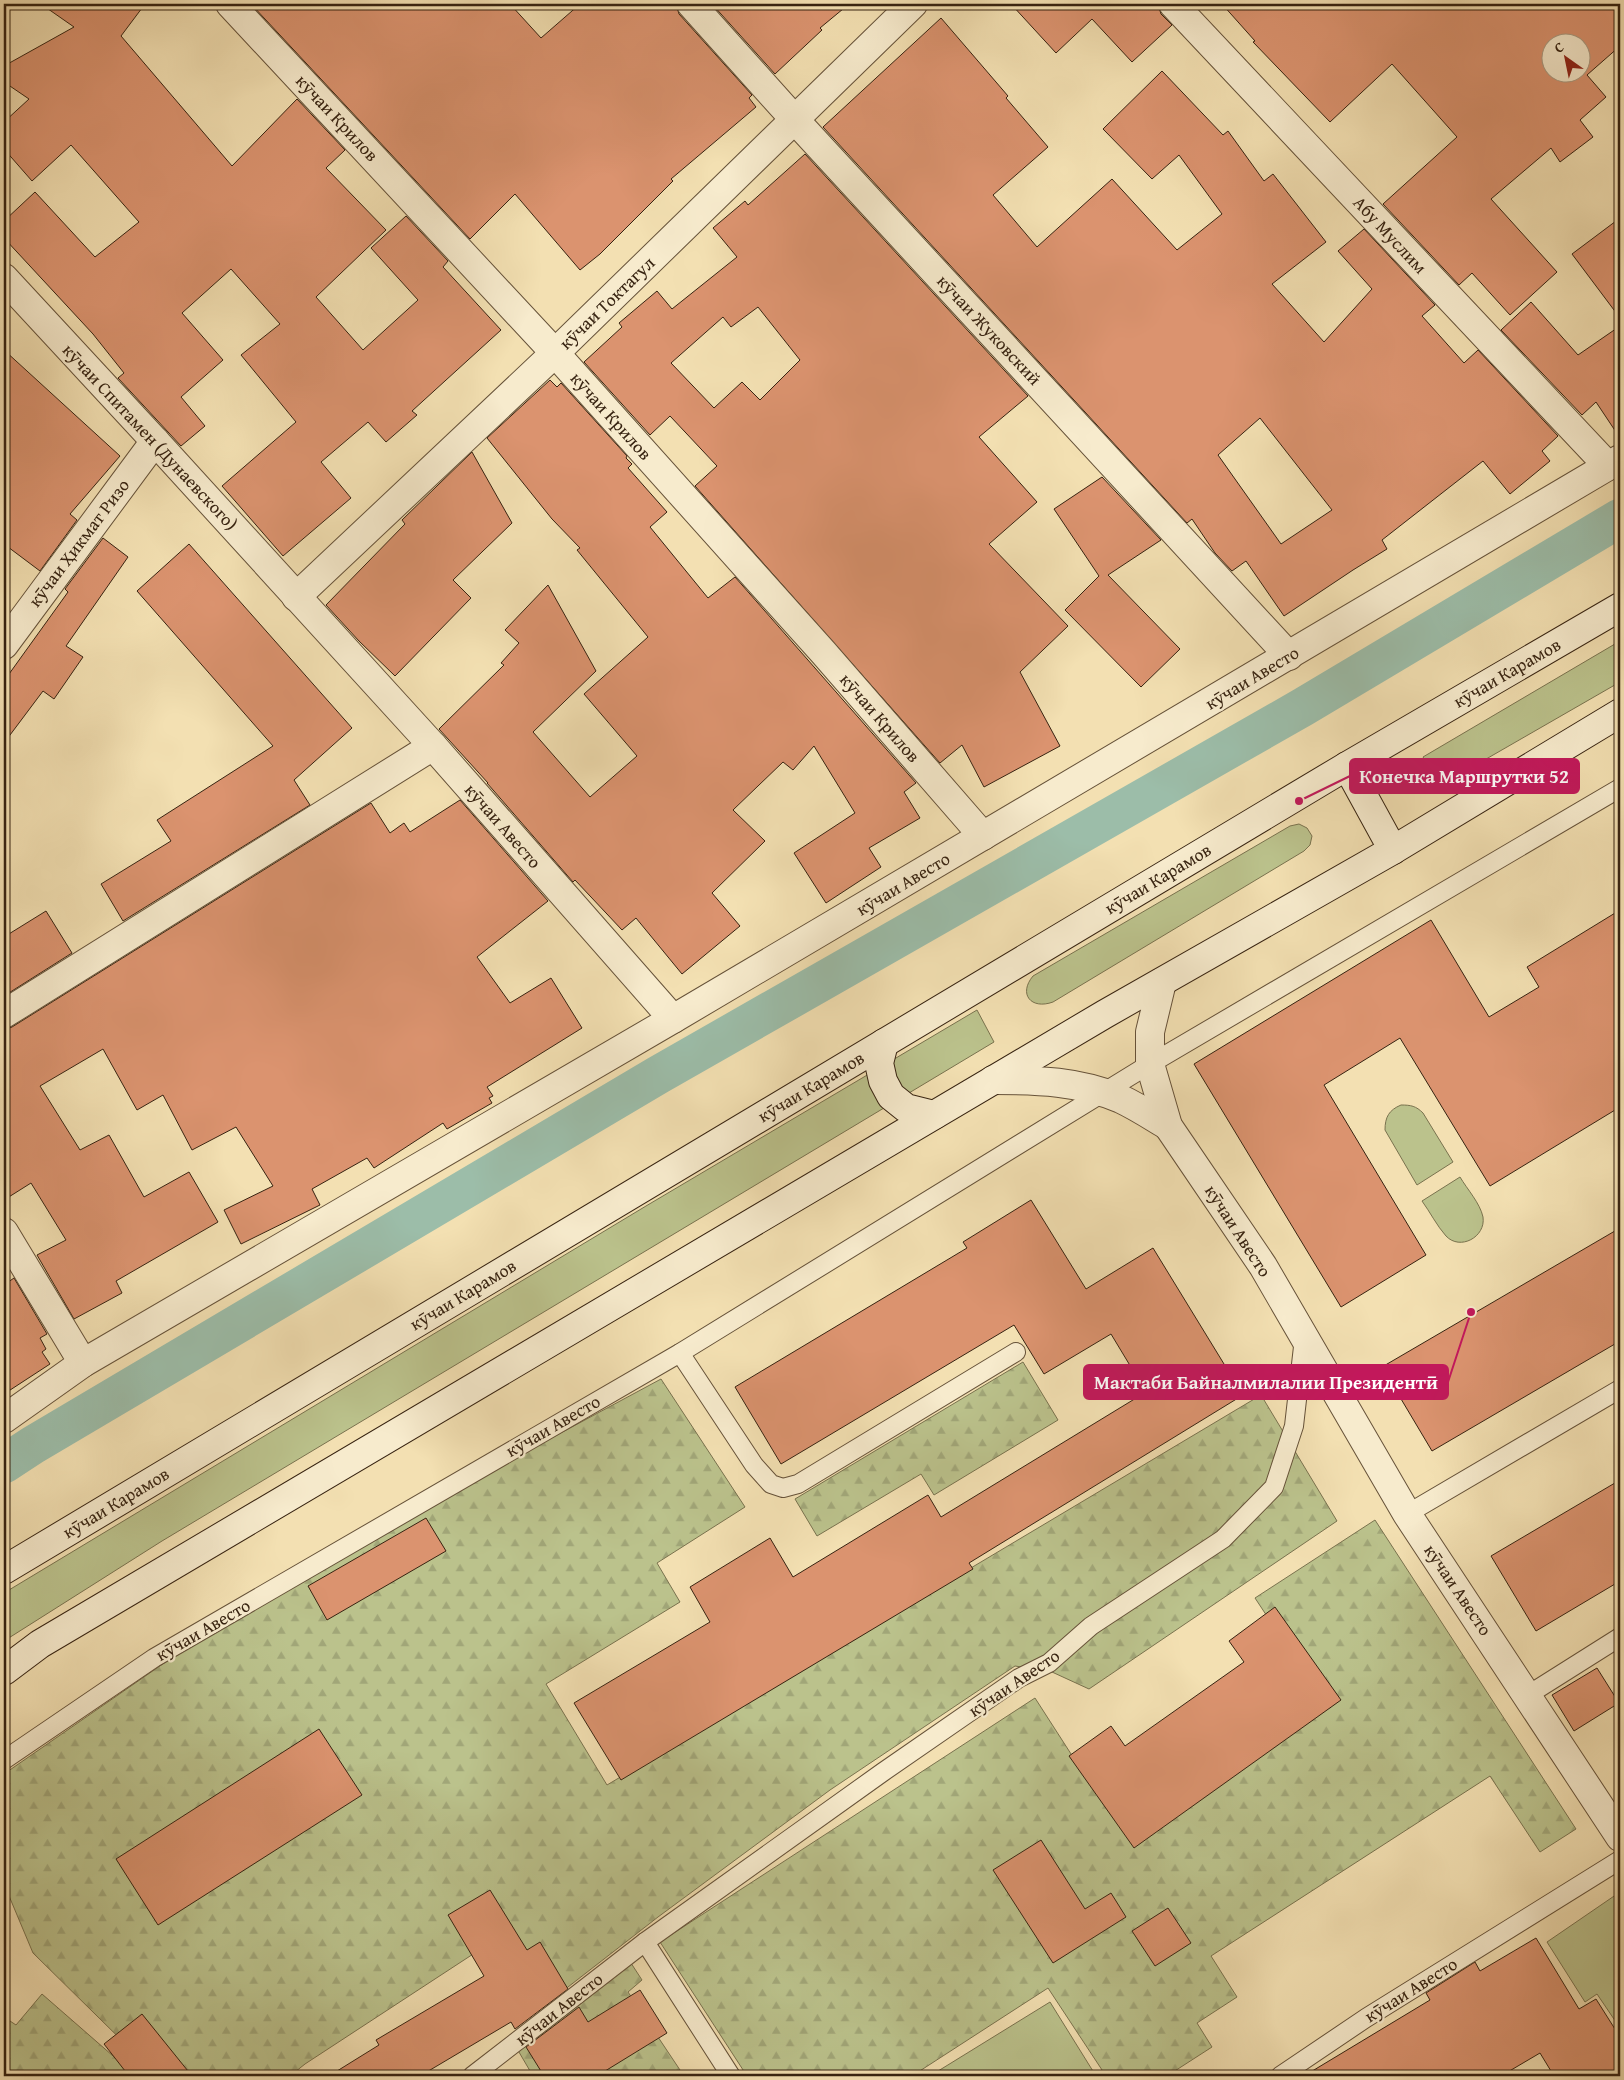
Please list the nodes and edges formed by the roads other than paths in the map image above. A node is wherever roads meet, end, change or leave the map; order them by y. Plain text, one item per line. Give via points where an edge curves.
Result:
1 (230, 4) edge
2 (691, 4) edge
3 (913, 4) edge
4 (1173, 4) edge
5 (795, 120) junction
6 (4, 278) edge
7 (555, 353) junction
8 (155, 441) junction
9 (1614, 463) edge
10 (296, 597) junction
11 (1620, 607) edge
12 (4, 645) edge
13 (1289, 656) junction
14 (1620, 713) edge
15 (433, 746) junction
16 (1347, 766) junction
17 (1620, 788) edge
18 (983, 836) junction
19 (1393, 850) junction
20 (1162, 982) junction
21 (4, 1014) edge
22 (673, 1019) junction
23 (884, 1043) junction
24 (1150, 1064) junction
25 (993, 1080) junction
26 (1104, 1093) junction
27 (934, 1115) junction
28 (1168, 1126) junction
29 (4, 1232) edge
30 (1304, 1338) junction
31 (1016, 1352) dead end
32 (680, 1353) junction
33 (83, 1363) junction
34 (1620, 1389) edge
35 (4, 1419) edge
36 (1407, 1514) junction
37 (4, 1570) edge
38 (1620, 1637) edge
39 (4, 1671) edge
40 (1528, 1695) junction
41 (4, 1760) edge
42 (1620, 1837) edge
43 (1620, 1860) edge
44 (646, 1942) junction
45 (472, 2076) edge
46 (731, 2076) edge
47 (1280, 2076) edge

1 - 7 street, кӯчаи Крилов
2 - 5 street, кӯчаи Жуковский
3 - 5 street, кӯчаи Токтагул
4 - 9 street, Абу Муслим
5 - 7 street, кӯчаи Токтагул
5 - 13 street, кӯчаи Жуковский
6 - 8 street, кӯчаи Спитамен (Дунаевского)
7 - 10 street, кӯчаи Токтагул
7 - 18 street, кӯчаи Крилов
8 - 10 street, кӯчаи Спитамен (Дунаевского)
8 - 12 street, кӯчаи Ҳикмат Ризо
9 - 13 street, кӯчаи Авесто
10 - 15 street, кӯчаи Авесто
11 - 16 street, кӯчаи Карамов
13 - 18 street, кӯчаи Авесто
14 - 19 street
15 - 21 street
15 - 22 street, кӯчаи Авесто
16 - 19 street
16 - 23 street, кӯчаи Карамов
17 - 24 lane, кӯчаи Авесто
18 - 22 street, кӯчаи Авесто
19 - 20 street
20 - 24 street, кӯчаи Авесто via 1150,1032
20 - 25 street
22 - 33 street
23 - 27 street via 879,1063 882,1081 891,1096 906,1108
23 - 37 street, кӯчаи Карамов
24 - 26 lane, кӯчаи Авесто
24 - 28 street, кӯчаи Авесто
25 - 26 street, кӯчаи Авесто via 1040,1080 1079,1085
25 - 27 street
26 - 28 street, кӯчаи Авесто
26 - 32 lane, кӯчаи Авесто
27 - 39 street via 57,1633
28 - 30 street, кӯчаи Авесто via 1263,1266
29 - 33 street
30 - 36 street, кӯчаи Авесто
30 - 44 lane, кӯчаи Авесто via 1294,1426 1274,1487 1223,1539 1091,1626 1049,1663 1019,1678 883,1772
31 - 32 lane via 798,1484 783,1488 771,1484 754,1465
32 - 41 lane, кӯчаи Авесто via 154,1658
33 - 35 street
34 - 36 lane
36 - 40 street, кӯчаи Авесто
38 - 40 lane
40 - 42 street, кӯчаи Авесто
43 - 47 lane, кӯчаи Авесто via 1366,2018
44 - 45 lane, кӯчаи Авесто
44 - 46 lane

